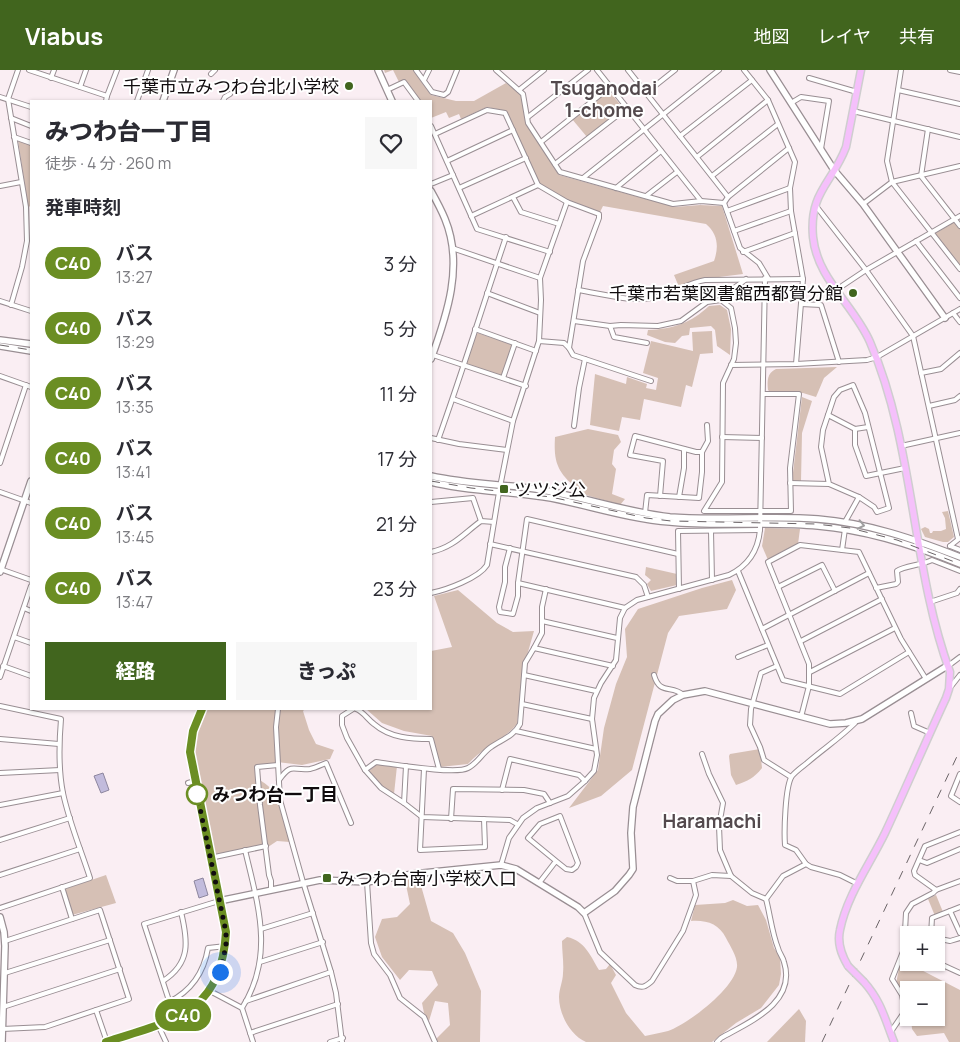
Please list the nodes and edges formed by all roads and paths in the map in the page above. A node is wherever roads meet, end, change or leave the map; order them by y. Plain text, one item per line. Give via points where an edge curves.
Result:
1 (18, 70) edge
2 (29, 70) edge
3 (54, 70) edge
4 (86, 70) edge
5 (117, 70) edge
6 (148, 70) edge
7 (174, 70) edge
8 (215, 70) edge
9 (378, 70) edge
10 (416, 70) edge
11 (429, 70) edge
12 (457, 70) edge
13 (544, 70) edge
14 (588, 70) edge
15 (597, 70) edge
16 (674, 70) edge
17 (719, 70) edge
18 (744, 70) edge
19 (770, 70) edge
20 (861, 70) edge
21 (901, 70) edge
22 (950, 70) edge
23 (498, 71) edge
24 (630, 71) edge
25 (960, 72) edge
26 (211, 74) dead end
27 (51, 78) junction
28 (809, 78) dead end
29 (424, 80) junction
30 (752, 80) junction
31 (80, 87) junction
32 (610, 87) junction
33 (387, 90) junction
34 (519, 90) junction
35 (898, 90) junction
36 (646, 92) junction
37 (857, 92) junction
38 (230, 94) dead end
39 (0, 97) edge
40 (8, 99) junction
41 (107, 99) edge
42 (137, 100) edge
43 (163, 100) edge
44 (224, 100) edge
45 (392, 100) edge
46 (417, 100) edge
47 (768, 100) junction
48 (791, 103) junction
49 (960, 104) edge
50 (30, 108) edge
51 (627, 108) junction
52 (853, 111) junction
53 (663, 114) junction
54 (528, 117) junction
55 (11, 118) junction
56 (893, 121) junction
57 (778, 124) junction
58 (30, 126) edge
59 (432, 128) edge
60 (928, 129) junction
61 (513, 130) junction
62 (645, 130) junction
63 (435, 134) junction
64 (680, 136) junction
65 (14, 137) junction
66 (960, 137) edge
67 (541, 142) junction
68 (30, 143) edge
69 (789, 148) junction
70 (821, 149) junction
71 (661, 151) junction
72 (696, 156) junction
73 (526, 158) junction
74 (960, 159) edge
75 (447, 161) junction
76 (555, 164) junction
77 (960, 167) edge
78 (834, 170) junction
79 (678, 172) junction
80 (453, 175) junction
81 (712, 176) junction
82 (921, 176) junction
83 (583, 178) junction
84 (21, 182) junction
85 (892, 182) junction
86 (432, 184) edge
87 (538, 185) junction
88 (0, 186) edge
89 (459, 188) junction
90 (616, 188) junction
91 (790, 188) junction
92 (432, 193) edge
93 (646, 196) junction
94 (728, 196) junction
95 (514, 197) junction
96 (700, 201) junction
97 (566, 202) junction
98 (724, 203) junction
99 (815, 204) junction
100 (862, 204) junction
101 (26, 207) junction
102 (30, 209) edge
103 (727, 211) junction
104 (791, 211) junction
105 (471, 216) junction
106 (960, 216) edge
107 (954, 219) junction
108 (559, 224) junction
109 (960, 226) edge
110 (734, 231) junction
111 (931, 232) junction
112 (795, 233) junction
113 (506, 237) junction
114 (916, 241) junction
115 (452, 248) junction
116 (550, 252) junction
117 (743, 252) junction
118 (897, 252) junction
119 (498, 263) junction
120 (960, 269) edge
121 (866, 270) junction
122 (540, 278) junction
123 (766, 278) junction
124 (804, 278) junction
125 (746, 279) junction
126 (578, 290) junction
127 (836, 290) junction
128 (487, 293) junction
129 (960, 298) edge
130 (721, 300) junction
131 (0, 301) edge
132 (801, 304) junction
133 (11, 305) junction
134 (960, 309) edge
135 (30, 311) edge
136 (540, 313) junction
137 (953, 313) junction
138 (945, 318) junction
139 (574, 322) junction
140 (960, 322) edge
141 (610, 326) junction
142 (475, 329) junction
143 (913, 336) junction
144 (0, 340) edge
145 (539, 341) junction
146 (515, 343) junction
147 (647, 343) dead end
148 (30, 344) edge
149 (0, 346) edge
150 (569, 348) junction
151 (30, 351) edge
152 (536, 351) junction
153 (960, 353) edge
154 (432, 357) edge
155 (877, 358) junction
156 (585, 359) junction
157 (839, 362) junction
158 (796, 364) junction
159 (465, 365) junction
160 (731, 365) junction
161 (763, 365) junction
162 (921, 373) junction
163 (1, 376) edge
164 (503, 378) junction
165 (651, 381) dead end
166 (0, 382) edge
167 (26, 385) junction
168 (526, 386) junction
169 (30, 387) edge
170 (763, 394) junction
171 (960, 396) edge
172 (452, 399) junction
173 (929, 406) junction
174 (828, 415) junction
175 (514, 421) junction
176 (707, 425) dead end
177 (574, 426) dead end
178 (868, 427) junction
179 (855, 428) junction
180 (960, 434) edge
181 (722, 437) junction
182 (432, 438) edge
183 (762, 438) junction
184 (936, 439) junction
185 (438, 440) junction
186 (900, 446) junction
187 (684, 449) junction
188 (507, 450) junction
189 (702, 452) junction
190 (0, 463) edge
191 (905, 468) junction
192 (880, 474) junction
193 (432, 476) edge
194 (432, 482) edge
195 (790, 483) junction
196 (30, 484) edge
197 (829, 484) junction
198 (500, 489) junction
199 (0, 492) edge
200 (660, 496) junction
201 (679, 497) junction
202 (859, 497) junction
203 (24, 500) junction
204 (432, 502) edge
205 (30, 503) edge
206 (760, 511) junction
207 (644, 513) junction
208 (481, 521) junction
209 (494, 522) junction
210 (760, 524) junction
211 (845, 526) junction
212 (711, 531) junction
213 (959, 538) edge
214 (490, 544) junction
215 (918, 545) junction
216 (510, 548) junction
217 (931, 549) junction
218 (842, 550) junction
219 (960, 550) edge
220 (522, 551) junction
221 (432, 552) edge
222 (678, 554) junction
223 (960, 558) edge
224 (922, 564) junction
225 (960, 564) edge
226 (0, 570) edge
227 (738, 571) junction
228 (960, 571) edge
229 (869, 573) junction
230 (30, 580) edge
231 (712, 580) junction
232 (518, 583) junction
233 (778, 587) junction
234 (876, 588) junction
235 (30, 589) edge
236 (546, 589) junction
237 (679, 589) junction
238 (960, 589) edge
239 (835, 590) junction
240 (432, 593) edge
241 (648, 597) junction
242 (882, 599) junction
243 (930, 602) junction
244 (24, 608) junction
245 (625, 608) junction
246 (30, 611) edge
247 (790, 614) junction
248 (542, 621) junction
249 (895, 628) junction
250 (762, 629) junction
251 (14, 637) junction
252 (617, 638) junction
253 (801, 641) junction
254 (30, 643) edge
255 (768, 645) junction
256 (534, 648) junction
257 (909, 652) junction
258 (738, 657) dead end
259 (960, 657) edge
260 (3, 666) junction
261 (613, 666) junction
262 (777, 666) junction
263 (947, 666) junction
264 (810, 672) junction
265 (524, 675) junction
266 (654, 675) dead end
267 (960, 675) edge
268 (30, 676) edge
269 (0, 677) edge
270 (926, 679) junction
271 (809, 686) junction
272 (949, 689) junction
273 (596, 691) junction
274 (683, 695) junction
275 (522, 704) junction
276 (753, 704) junction
277 (0, 706) edge
278 (202, 710) edge
279 (278, 710) edge
280 (351, 710) edge
281 (356, 710) edge
282 (911, 713) dead end
283 (801, 717) junction
284 (592, 719) junction
285 (855, 721) junction
286 (516, 731) junction
287 (930, 733) junction
288 (0, 739) edge
289 (59, 744) junction
290 (596, 750) junction
291 (702, 754) dead end
292 (278, 765) junction
293 (406, 766) junction
294 (424, 768) junction
295 (438, 769) junction
296 (60, 770) junction
297 (364, 770) junction
298 (0, 773) edge
299 (960, 774) edge
300 (791, 777) junction
301 (279, 780) junction
302 (195, 781) junction
303 (585, 781) junction
304 (188, 783) dead end
305 (502, 790) junction
306 (63, 793) junction
307 (960, 802) edge
308 (404, 803) junction
309 (550, 803) junction
310 (0, 805) edge
311 (422, 817) junction
312 (70, 818) junction
313 (451, 819) junction
314 (484, 819) junction
315 (351, 823) dead end
316 (517, 824) junction
317 (960, 832) edge
318 (0, 840) edge
319 (266, 846) junction
320 (80, 849) junction
321 (960, 849) edge
322 (245, 850) junction
323 (210, 858) junction
324 (556, 860) junction
325 (919, 860) junction
326 (806, 864) junction
327 (500, 865) junction
328 (0, 875) edge
329 (731, 876) junction
330 (670, 878) dead end
331 (693, 881) junction
332 (960, 881) edge
333 (303, 882) junction
334 (367, 882) junction
335 (539, 883) junction
336 (858, 884) junction
337 (62, 887) junction
338 (271, 889) junction
339 (936, 890) junction
340 (255, 893) junction
341 (766, 899) junction
342 (219, 901) junction
343 (960, 907) edge
344 (0, 908) edge
345 (950, 911) junction
346 (182, 912) junction
347 (313, 913) junction
348 (584, 913) junction
349 (0, 917) edge
350 (72, 919) junction
351 (932, 926) edge
352 (261, 929) junction
353 (960, 933) edge
354 (960, 938) edge
355 (110, 940) junction
356 (945, 940) edge
357 (5, 941) junction
358 (323, 942) junction
359 (226, 946) junction
360 (2, 953) edge
361 (260, 962) junction
362 (945, 966) edge
363 (120, 969) junction
364 (331, 972) junction
365 (5, 973) junction
366 (960, 973) edge
367 (163, 981) junction
368 (210, 991) junction
369 (246, 1001) junction
370 (169, 1002) junction
371 (338, 1004) junction
372 (3, 1007) junction
373 (242, 1008) junction
374 (96, 1010) junction
375 (175, 1019) junction
376 (158, 1025) junction
377 (2, 1029) junction
378 (250, 1033) junction
379 (890, 1033) junction
380 (343, 1040) edge
381 (2, 1042) edge
382 (106, 1042) edge
383 (166, 1042) edge
384 (253, 1042) edge
385 (330, 1042) edge
386 (435, 1042) edge
387 (717, 1042) edge
388 (894, 1042) edge

1 - 40 street
2 - 27 street
3 - 27 street
4 - 31 street
5 - 41 street
6 - 42 street
7 - 43 street
8 - 26 street
9 - 33 street
10 - 29 street
11 - 29 street
12 - 29 street via 444,95 432,92
13 - 34 street
14 - 54 street
15 - 32 street
16 - 36 street
17 - 53 street
18 - 30 street
19 - 48 street
20 - 37 main road
21 - 35 street
22 - 25 street
23 - 34 street
24 - 36 street
27 - 31 street
28 - 37 street
30 - 47 street
30 - 64 street
31 - 41 street
32 - 51 street
32 - 67 street
33 - 45 street
33 - 46 street via 404,82
34 - 54 street
35 - 49 street
35 - 56 street
36 - 53 street
37 - 52 main road
38 - 44 street
39 - 40 street
40 - 50 street
40 - 55 street
47 - 57 street
47 - 72 street
48 - 70 street
48 - 70 street via 801,97 829,101
51 - 62 street
51 - 76 street
52 - 56 street
52 - 78 main road via 846,147
53 - 62 street
53 - 64 street
54 - 67 street via 528,123
55 - 58 street
55 - 65 street
56 - 60 street
56 - 85 street via 887,161
57 - 69 street
57 - 81 street
59 - 63 street
60 - 66 street
60 - 82 street
61 - 63 street via 505,113 487,110
61 - 73 street
61 - 75 street
62 - 71 street
62 - 83 street
63 - 75 street
64 - 72 street
65 - 68 street
65 - 84 street
67 - 76 street
69 - 91 street via 795,162
69 - 94 street
70 - 78 street
71 - 79 street
71 - 90 street
72 - 81 street
73 - 87 street
73 - 89 street
74 - 77 street
75 - 80 street
76 - 83 street via 560,172
77 - 82 street
78 - 99 main road
78 - 100 street
79 - 93 street
79 - 96 street
80 - 86 street
80 - 89 street
81 - 94 street
82 - 85 street
82 - 107 street
83 - 90 street
84 - 88 street
84 - 101 street
85 - 100 street
85 - 111 street
87 - 95 street
87 - 97 street
89 - 105 street
90 - 93 street
91 - 103 street
91 - 104 street
92 - 115 street via 445,220
93 - 96 street via 673,204
94 - 98 street
95 - 105 street
95 - 108 street via 521,212
96 - 98 street
97 - 108 street
97 - 126 street via 599,214 583,261
98 - 103 street
99 - 121 street
99 - 127 main road via 812,224 816,255
100 - 118 street
101 - 102 street
101 - 133 street via 27,241
103 - 110 street
104 - 110 street
104 - 112 street
105 - 113 street via 478,229
106 - 107 street
107 - 109 street
107 - 111 street
108 - 116 street
110 - 117 street
111 - 114 street
111 - 120 street
112 - 117 street
112 - 124 street
113 - 116 street
113 - 119 street
114 - 118 street
114 - 129 street
115 - 119 street
115 - 154 street via 449,304
116 - 122 street
117 - 123 street via 759,263
118 - 121 street
118 - 138 street
119 - 122 street
119 - 128 street
121 - 127 street
121 - 143 street
122 - 136 street
123 - 124 street
123 - 125 street
123 - 161 street
124 - 132 street
125 - 126 street via 694,282 671,294 645,299
125 - 130 street
126 - 139 street
127 - 155 main road via 869,339
128 - 136 street
128 - 142 street
130 - 141 street via 707,302 689,316 671,324
130 - 160 street via 730,308 735,328
131 - 133 street
132 - 157 street via 821,305
132 - 158 street
133 - 135 street
134 - 137 street
136 - 145 street
137 - 138 street
137 - 140 street
138 - 143 street
139 - 141 street
139 - 150 street
141 - 147 street via 614,337
142 - 146 street
142 - 159 street
143 - 155 street
143 - 162 street
144 - 148 street
145 - 150 street via 564,343
145 - 152 street
146 - 152 street
146 - 164 street
149 - 151 street
150 - 156 street via 573,356
152 - 168 street
153 - 162 street via 940,369
154 - 159 street
155 - 157 street
155 - 186 main road
156 - 165 street
156 - 177 street
157 - 158 street
158 - 161 street
159 - 164 street
159 - 172 street
160 - 161 street
160 - 181 street via 723,383
161 - 170 street
162 - 173 street
163 - 166 street
163 - 167 street
164 - 168 street
167 - 169 street
167 - 190 street
168 - 175 street
170 - 183 street
170 - 195 street via 799,394
171 - 173 street
172 - 175 street
172 - 185 street
173 - 184 street
174 - 178 street via 834,397 840,390 853,385
174 - 179 street
174 - 197 street via 821,443
175 - 188 street
176 - 189 street via 708,441
178 - 179 street
178 - 192 street
179 - 192 street via 855,445 866,476
180 - 184 street
181 - 183 street
181 - 206 street via 722,482 704,511
182 - 185 street
183 - 206 street
184 - 186 street
184 - 213 street
185 - 188 street
186 - 191 main road
187 - 189 street
187 - 200 street via 634,436 630,455 663,461
187 - 201 street
188 - 198 street
189 - 201 street via 699,498
191 - 192 street
191 - 215 main road
192 - 202 street via 890,508 878,512
193 - 198 street
194 - 198 street via 470,489
195 - 197 street
195 - 206 street via 791,511
196 - 203 street
197 - 202 street
198 - 207 street via 536,489
198 - 209 street
198 - 210 street via 652,520 691,524
199 - 203 street
200 - 201 street
200 - 207 street via 647,495
202 - 211 street
203 - 205 street
203 - 226 street
204 - 208 street via 473,498
206 - 210 street
207 - 210 street
208 - 209 street
208 - 221 street via 455,543
209 - 214 street
210 - 211 street
210 - 212 street
210 - 227 street via 756,549
211 - 215 street
211 - 218 street
212 - 222 street via 678,530
212 - 231 street
213 - 219 street via 950,546
214 - 216 street
214 - 240 street via 484,569
215 - 217 street
215 - 224 main road
216 - 220 street
216 - 232 street via 500,612 512,614
217 - 223 street
217 - 225 street
218 - 229 street via 859,552
218 - 233 street via 800,545 768,562
220 - 222 street via 527,519
220 - 232 street
220 - 241 street via 636,577 644,585
222 - 237 street
224 - 228 street via 932,560
224 - 234 street via 900,569 896,584
224 - 243 main road
226 - 230 street
227 - 231 street
227 - 250 street
229 - 234 street
229 - 239 street
231 - 237 street
232 - 236 street
233 - 239 street via 822,565
233 - 247 street
234 - 242 street
235 - 244 street
236 - 245 street
236 - 248 street
237 - 241 street
238 - 243 street
239 - 247 street
241 - 245 street
242 - 249 street
242 - 253 street
243 - 263 main road
244 - 246 street
244 - 251 street
245 - 252 street
247 - 250 street
247 - 253 street
248 - 252 street
248 - 256 street via 542,633
249 - 257 street
249 - 264 street
250 - 255 street
251 - 254 street
251 - 260 street
252 - 261 street
253 - 264 street
255 - 258 street
255 - 262 street
256 - 261 street
256 - 265 street via 525,664
257 - 270 street
257 - 271 street via 840,694
259 - 263 street
260 - 268 street
260 - 269 street
261 - 273 street
262 - 271 street via 783,680
262 - 276 street via 761,673
263 - 270 street
263 - 272 main road
264 - 271 street
265 - 273 street
265 - 275 street
266 - 274 street via 662,688 680,691
267 - 272 street
270 - 285 street
271 - 283 street
272 - 287 main road
273 - 284 street
274 - 276 street via 706,692
274 - 348 street via 664,707 655,721 633,807 633,869 615,891
275 - 284 street
275 - 286 street
276 - 283 street
276 - 300 street via 750,727 764,760
277 - 289 street via 62,719
278 - 302 street via 190,741
279 - 292 street
280 - 297 street via 342,716 342,725
281 - 295 street via 393,735 431,739
282 - 287 street via 914,726
283 - 285 street via 830,724
284 - 290 street
285 - 300 street via 845,734
286 - 290 street
286 - 295 street via 488,749 466,769
287 - 336 main road via 885,834
288 - 289 street
289 - 296 street
290 - 303 street via 594,770
291 - 329 street via 723,803 719,826 720,850
292 - 301 street
292 - 319 street via 257,767
293 - 294 street
293 - 297 street via 376,762
293 - 308 street
294 - 295 street
294 - 311 street
296 - 298 street
296 - 306 street
297 - 308 street via 381,788
299 - 307 street via 952,796
300 - 326 street via 786,804 785,845 796,850
301 - 315 street via 286,770 310,769 326,764
301 - 333 street via 280,800
302 - 304 street
302 - 323 street
303 - 305 street via 579,775 510,759
303 - 309 street via 568,796
305 - 309 street via 544,794
305 - 313 street via 453,789
306 - 310 street
306 - 312 street
308 - 311 street
309 - 316 street
311 - 313 street
311 - 314 street via 420,850 485,847
312 - 318 street
312 - 320 street
313 - 314 street
314 - 316 street via 510,820
316 - 327 street via 508,838
317 - 325 street via 925,846
319 - 322 street
319 - 338 street
320 - 328 street
320 - 337 street via 90,878
321 - 325 street via 927,863
322 - 323 street
322 - 340 street
323 - 342 street
324 - 324 street via 528,838 540,824 560,816 578,863 572,870
324 - 335 street
325 - 339 street via 915,875
326 - 336 street
326 - 341 street via 783,876
327 - 334 street
327 - 335 street via 516,869
329 - 331 street
329 - 341 street
330 - 331 street via 677,882
331 - 348 street via 696,895 683,931 652,981 640,988 600,952
332 - 339 street
333 - 334 street
333 - 338 street
333 - 347 street
334 - 386 street via 374,954 390,975 400,998 424,1017
335 - 348 street
336 - 379 main road, bridge via 840,930 840,949 848,966 881,1005
337 - 344 street
337 - 350 street
338 - 340 street
339 - 379 street via 912,904 906,913 904,948 892,979 902,995 905,1011
340 - 342 street
340 - 352 street
341 - 387 street via 777,947 785,963 786,986 772,1006
342 - 346 street
342 - 359 street
343 - 345 street
345 - 351 street via 932,918
345 - 353 street
346 - 367 street via 186,951 175,972
346 - 367 street via 144,924
347 - 352 street
347 - 358 street
349 - 357 street
350 - 355 street via 100,910
350 - 357 street
352 - 361 street
354 - 356 street
355 - 363 street
355 - 365 street
357 - 360 street
358 - 361 street
358 - 364 street
359 - 368 street via 220,972
359 - 370 street via 208,948 204,965 194,982
360 - 365 street
361 - 369 street
362 - 366 street
363 - 372 street
363 - 374 street via 129,999
364 - 369 street
364 - 371 street
365 - 372 street
367 - 370 street
368 - 373 street
368 - 375 street via 190,1012
369 - 373 street
370 - 375 street
371 - 378 street
371 - 380 street
372 - 377 street
373 - 378 street
374 - 377 street via 45,1027
374 - 382 street
375 - 376 street
376 - 382 street
376 - 383 street
377 - 381 street
378 - 384 street
379 - 388 main road
380 - 385 street

